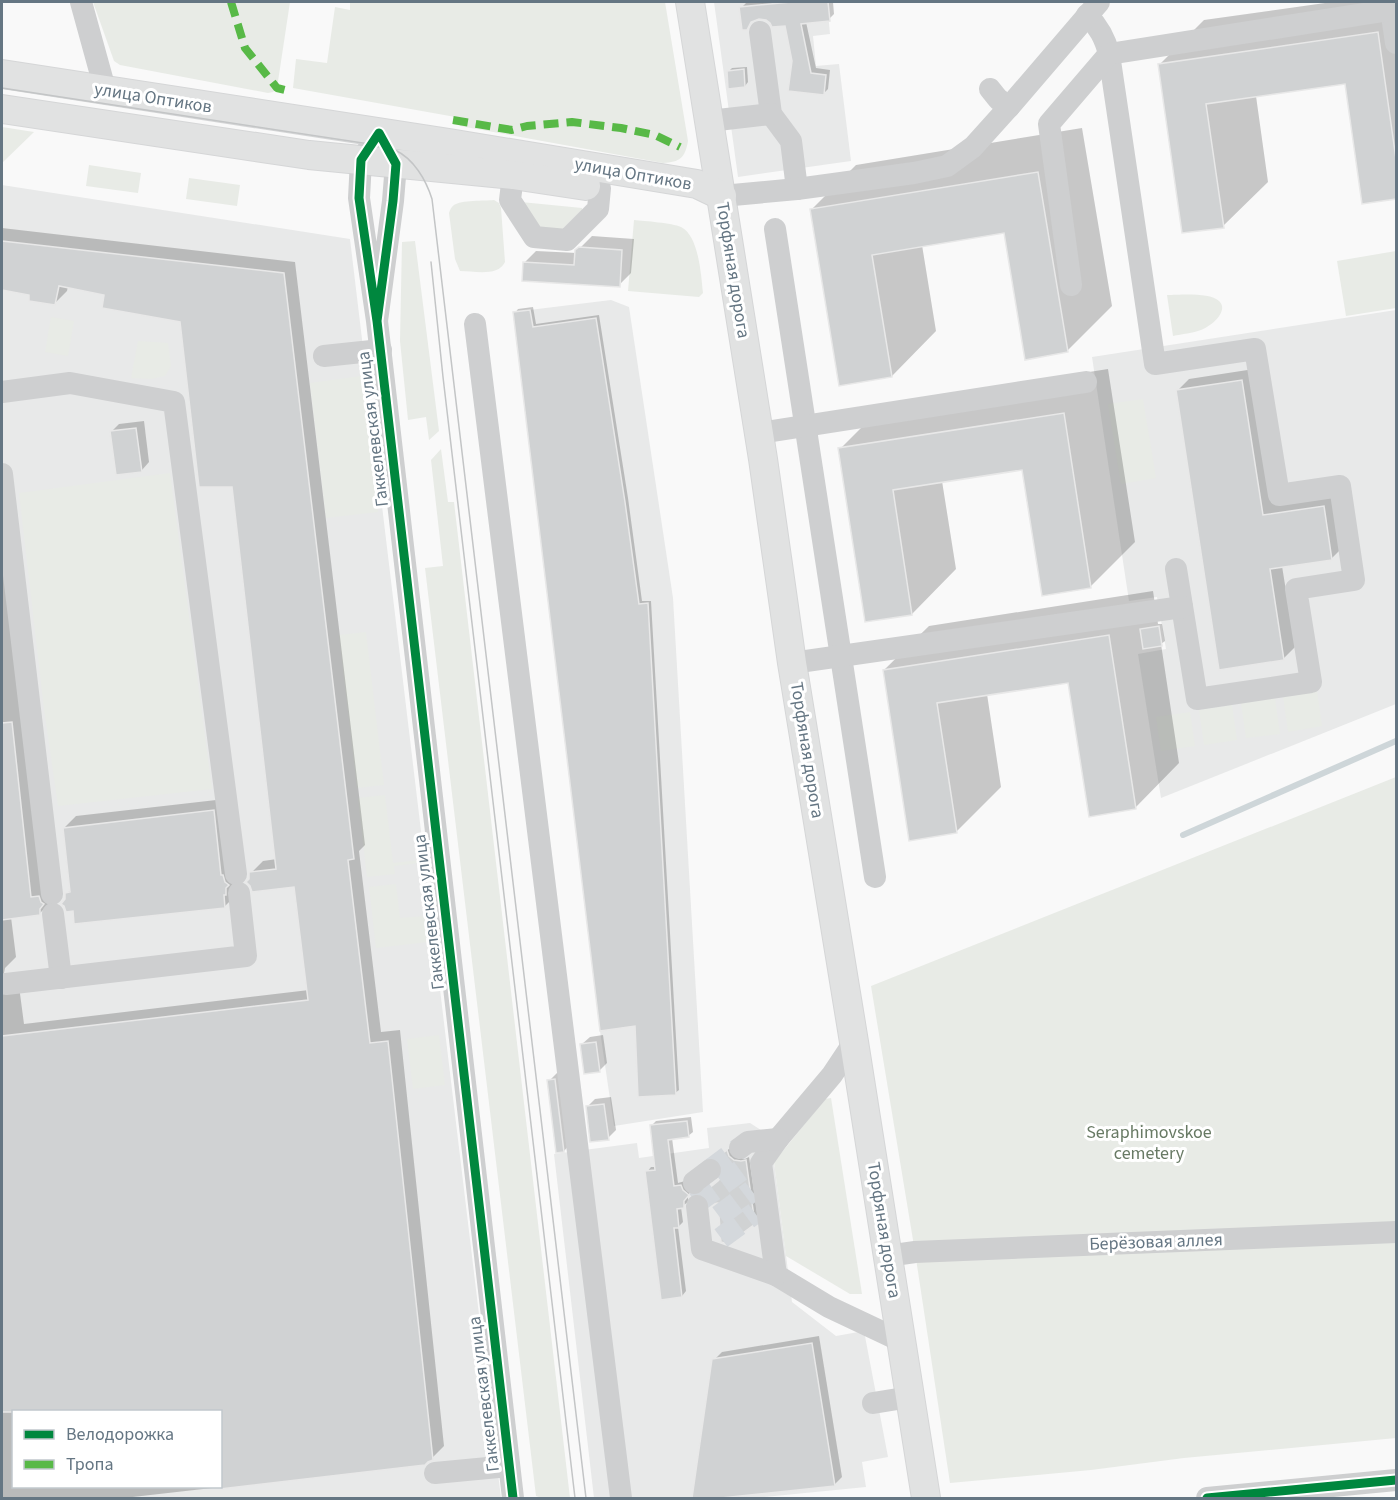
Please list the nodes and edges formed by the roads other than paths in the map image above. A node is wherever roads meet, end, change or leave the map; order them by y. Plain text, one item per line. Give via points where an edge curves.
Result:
1 (81, 2) edge
2 (690, 2) edge
3 (1093, 8) edge
4 (1394, 9) edge
5 (760, 32) dead end
6 (1396, 43) edge
7 (1108, 54) junction
8 (2, 74) edge
9 (990, 89) dead end
10 (103, 90) junction
11 (1009, 107) junction
12 (2, 109) edge
13 (771, 114) junction
14 (709, 121) junction
15 (379, 133) junction
16 (361, 160) junction
17 (396, 164) junction
18 (513, 175) junction
19 (600, 188) junction
20 (797, 189) junction
21 (722, 196) junction
22 (775, 229) dead end
23 (1071, 285) dead end
24 (377, 321) junction
25 (475, 324) dead end
26 (381, 350) junction
27 (324, 356) dead end
28 (1086, 382) dead end
29 (2, 392) edge
30 (806, 426) junction
31 (759, 433) junction
32 (2, 474) edge
33 (1176, 569) dead end
34 (1182, 607) junction
35 (842, 656) junction
36 (792, 663) junction
37 (875, 877) dead end
38 (61, 978) junction
39 (6, 984) dead end
40 (854, 1042) junction
41 (697, 1206) dead end
42 (719, 1216) tunnel mouth
43 (1396, 1232) edge
44 (709, 1239) junction
45 (887, 1256) junction
46 (776, 1275) junction
47 (901, 1341) junction
48 (910, 1397) junction
49 (873, 1403) dead end
50 (509, 1466) junction
51 (435, 1473) dead end
52 (1396, 1480) edge
53 (513, 1498) edge
54 (621, 1498) edge
55 (926, 1498) edge
56 (1218, 1498) edge

1 - 10 street
2 - 14 main road, Торфяная дорога
3 - 7 street via 1094,22
3 - 11 street
4 - 6 street
4 - 7 street
5 - 13 street
7 - 23 street via 1049,124
7 - 34 street via 1155,364 1255,349 1280,495 1340,486 1354,580 1296,589 1311,682 1299,684 1197,699
8 - 10 main road, улица Оптиков
9 - 11 street
10 - 15 main road, улица Оптиков
11 - 20 street via 973,147 947,166
12 - 16 main road, улица Оптиков
13 - 14 street
13 - 20 street via 791,141
14 - 21 main road, Торфяная дорога
15 - 16 street
15 - 17 street
15 - 21 main road, улица Оптиков via 697,184
16 - 17 main road, улица Оптиков
16 - 24 street, Гаккелевская улица via 359,198
17 - 18 main road, улица Оптиков
17 - 24 street, Гаккелевская улица
18 - 19 main road, улица Оптиков
18 - 19 street via 510,200 534,237 567,240 598,209
19 - 21 main road, улица Оптиков via 696,202
20 - 21 street
21 - 31 main road, Торфяная дорога
22 - 30 street
24 - 26 street, Гаккелевская улица
25 - 54 street
26 - 27 street
26 - 50 street, Гаккелевская улица via 392,547 494,1436
28 - 30 street
29 - 38 street via 70,383 174,402 246,956
30 - 31 street
30 - 35 street
31 - 36 main road, Торфяная дорога
32 - 38 street
33 - 34 street
34 - 35 street
35 - 36 street
35 - 37 street
36 - 40 main road, Торфяная дорога
38 - 39 street
40 - 45 main road, Торфяная дорога
40 - 46 street via 832,1075 778,1139 756,1181
41 - 44 street
42 - 44 street
43 - 45 street, Берёзовая аллея
44 - 46 street
45 - 47 main road, Торфяная дорога
46 - 47 street via 825,1313
47 - 48 main road, Торфяная дорога
48 - 49 street
48 - 55 main road, Торфяная дорога
50 - 51 street
50 - 53 street, Гаккелевская улица
52 - 56 street

